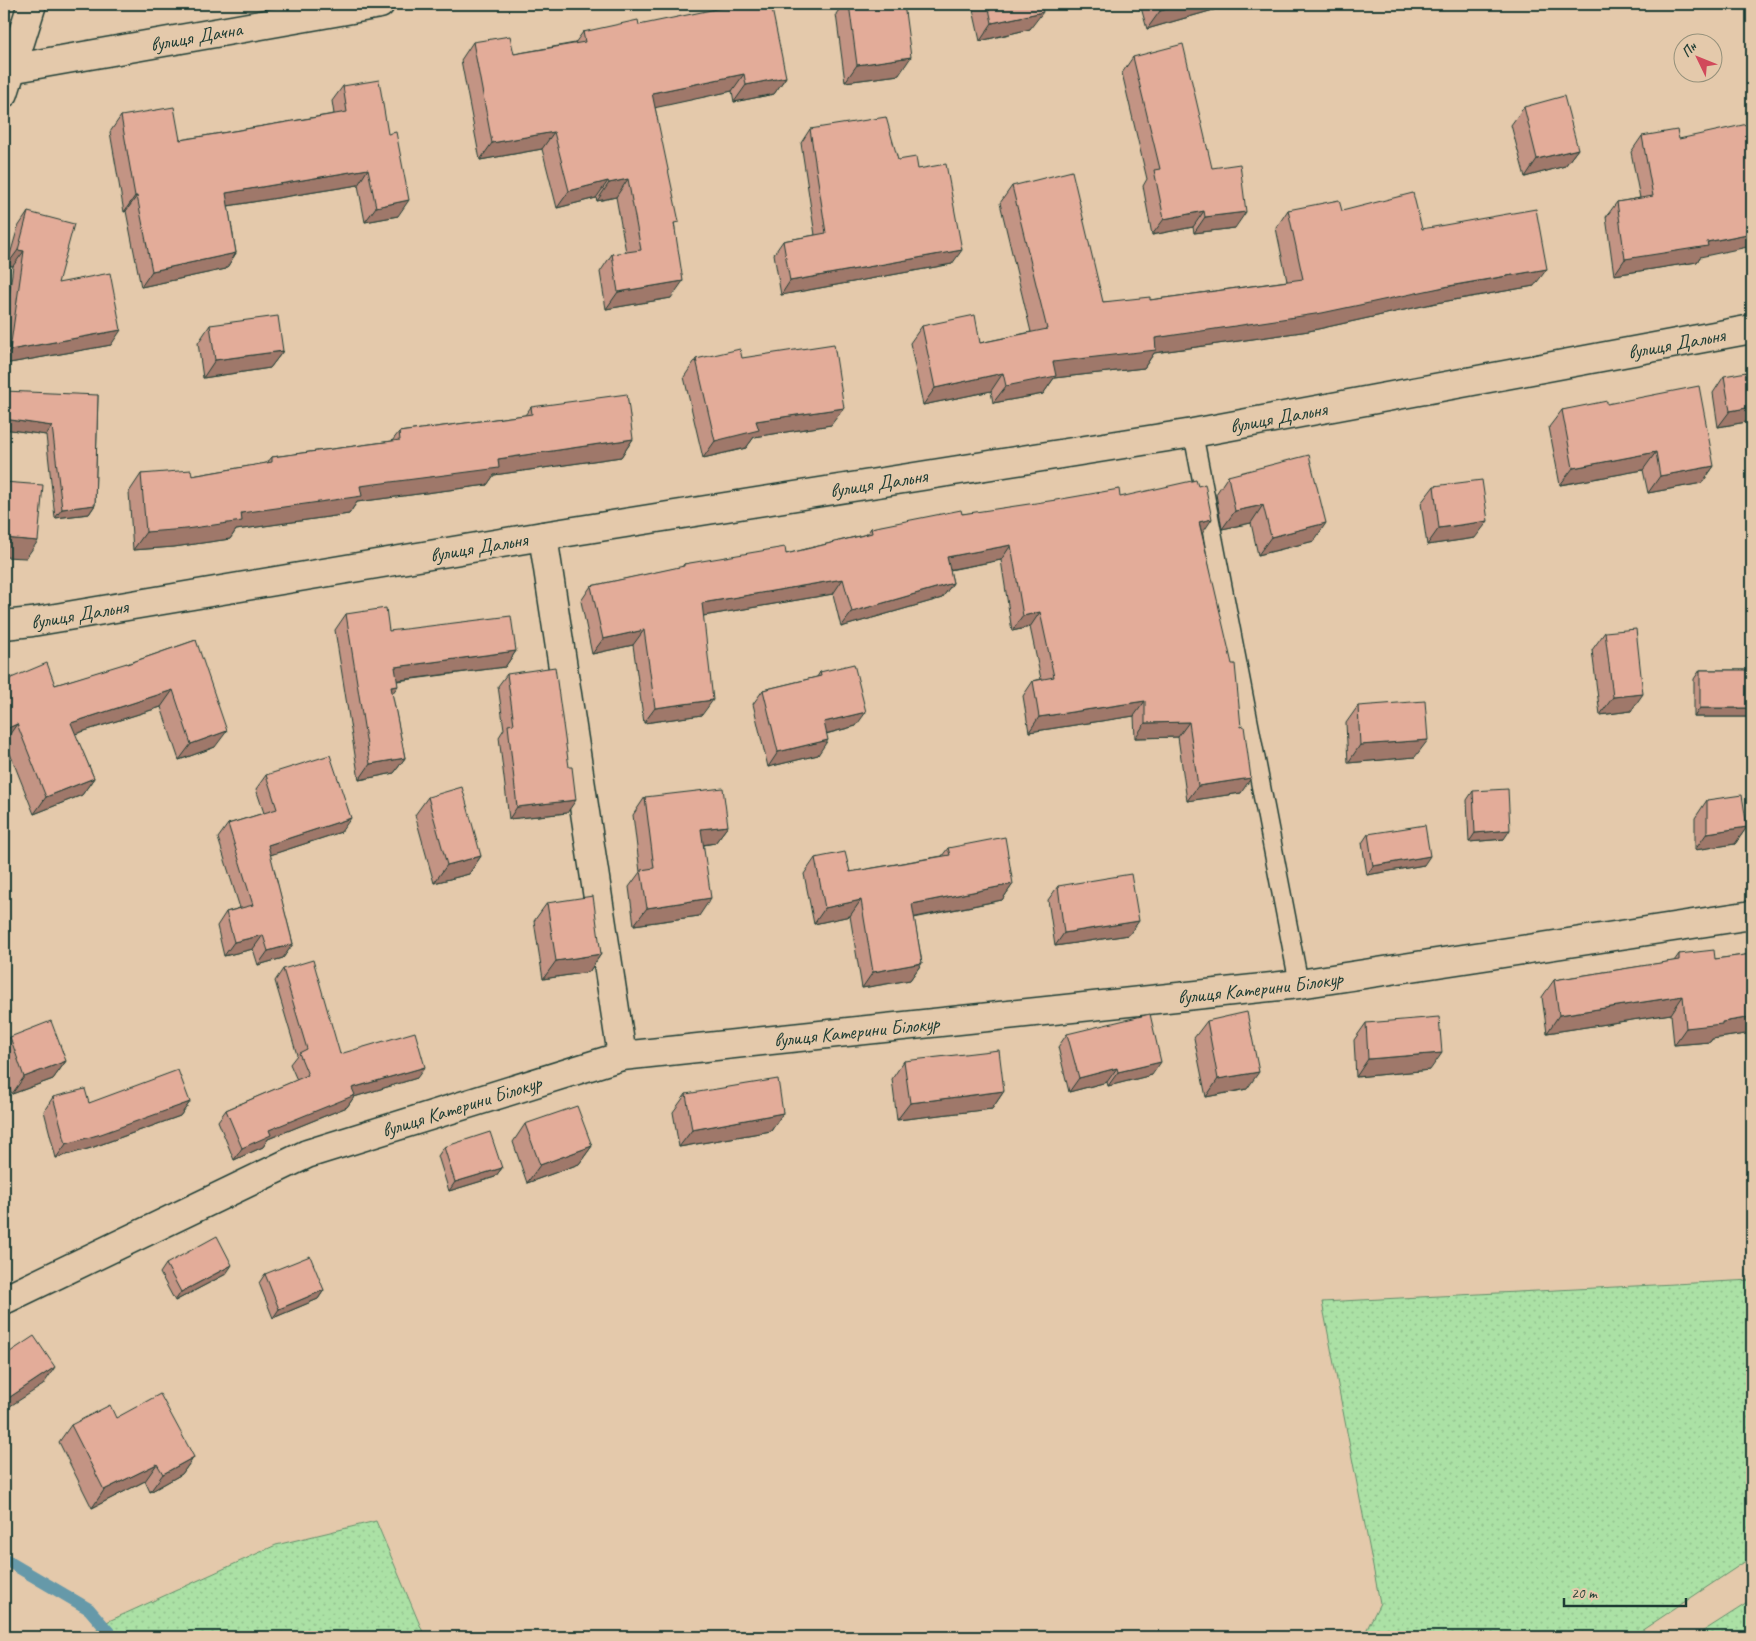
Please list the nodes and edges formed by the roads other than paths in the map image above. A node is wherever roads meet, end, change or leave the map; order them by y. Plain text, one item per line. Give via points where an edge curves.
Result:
1 (32, 4) edge
2 (380, 4) edge
3 (6, 72) edge
4 (1752, 329) edge
5 (1193, 432) junction
6 (543, 536) junction
7 (4, 625) edge
8 (1752, 915) edge
9 (1299, 984) junction
10 (622, 1056) junction
11 (4, 1300) edge

1 - 3 street
2 - 3 street, вулиця Дачна
4 - 5 street, вулиця Дальня
5 - 6 street, вулиця Дальня
5 - 9 lane
6 - 7 street, вулиця Дальня
6 - 10 street
8 - 9 street, вулиця Катерини Білокур
9 - 10 street, вулиця Катерини Білокур
10 - 11 street, вулиця Катерини Білокур via 307,1154

